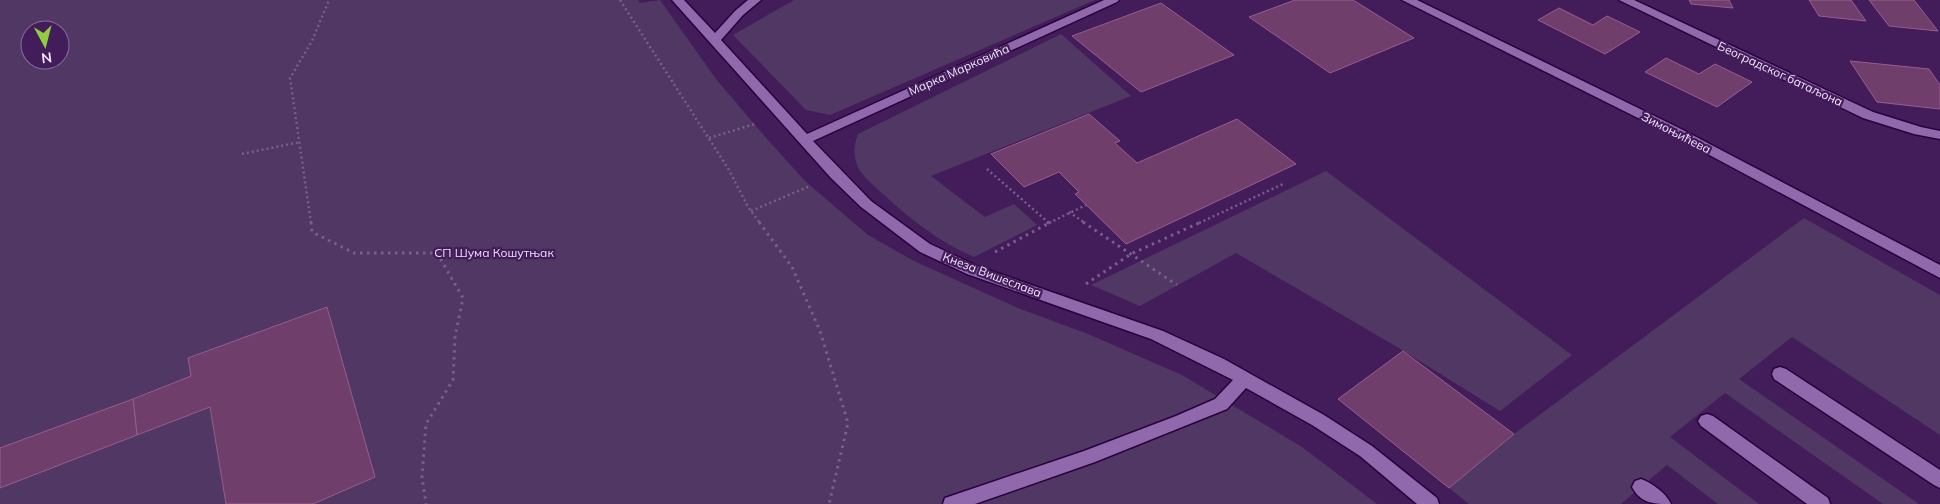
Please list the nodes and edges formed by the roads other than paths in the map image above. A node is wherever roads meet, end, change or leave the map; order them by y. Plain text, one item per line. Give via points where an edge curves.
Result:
1 (678, 0) edge
2 (755, 0) edge
3 (1113, 0) edge
4 (1408, 0) edge
5 (1625, 0) edge
6 (714, 41) junction
7 (1940, 135) edge
8 (805, 140) junction
9 (1940, 272) edge
10 (1780, 374) dead end
11 (1245, 378) junction
12 (1707, 421) dead end
13 (1940, 480) edge
14 (1641, 488) dead end
15 (952, 504) edge
16 (1430, 504) edge
17 (1662, 504) edge
18 (1821, 504) edge

1 - 6 street, Кнеза Вишеслава
2 - 6 street
3 - 8 street, Марка Марковића
4 - 9 street, Зимоњићева via 1806,199
5 - 7 street, Београдског батаљона via 1868,115
6 - 8 street, Кнеза Вишеслава
8 - 11 street, Кнеза Вишеслава via 866,204 936,254 972,270 1157,335
10 - 13 street
11 - 15 street via 1221,404 1190,418
11 - 16 street, Кнеза Вишеслава via 1366,451
12 - 18 street
14 - 17 street

